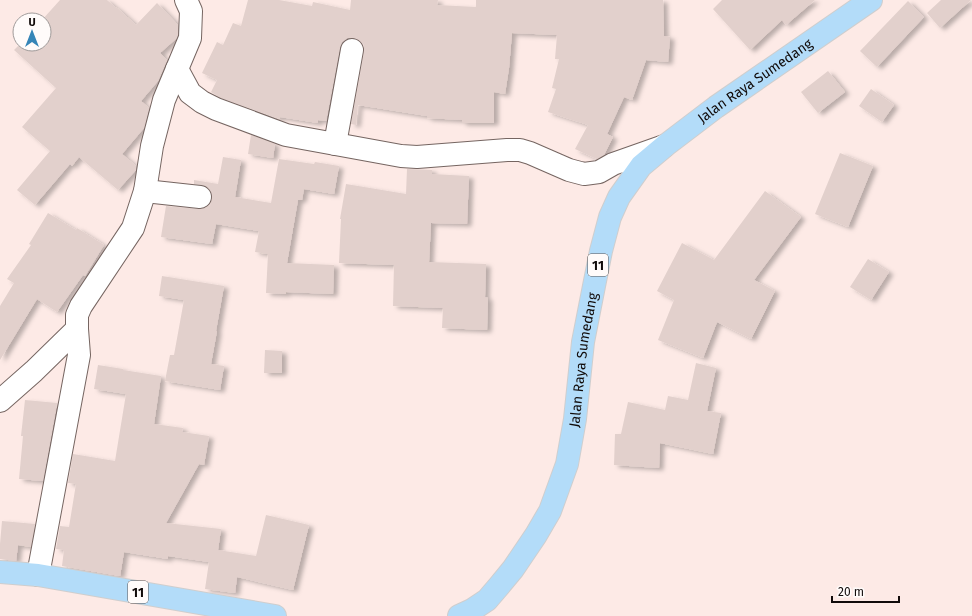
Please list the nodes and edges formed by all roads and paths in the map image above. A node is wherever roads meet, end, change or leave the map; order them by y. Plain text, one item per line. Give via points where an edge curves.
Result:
1 (186, 0) edge
2 (870, 0) edge
3 (352, 50) dead end
4 (177, 69) junction
5 (334, 144) junction
6 (666, 145) junction
7 (145, 191) junction
8 (200, 197) dead end
9 (77, 329) junction
10 (0, 400) edge
11 (0, 572) edge
12 (38, 575) junction
13 (275, 616) edge
14 (459, 616) edge

1 - 4 street via 191,11 190,38
2 - 6 highway, Jalan Raya Sumedang / 11 via 716,107
3 - 5 street
4 - 5 street via 190,93 216,109 286,135
4 - 7 street via 164,100 152,146
5 - 6 street via 417,157 520,150 584,174 600,172 613,164
6 - 14 highway, Jalan Raya Sumedang / 11 via 641,166 619,197 610,217 583,342 576,419 567,464 550,511 513,569 487,600
7 - 8 street
7 - 9 street via 134,228 81,306 77,315
9 - 10 street
9 - 12 street via 79,355
11 - 12 highway, 11
12 - 13 highway, 11

